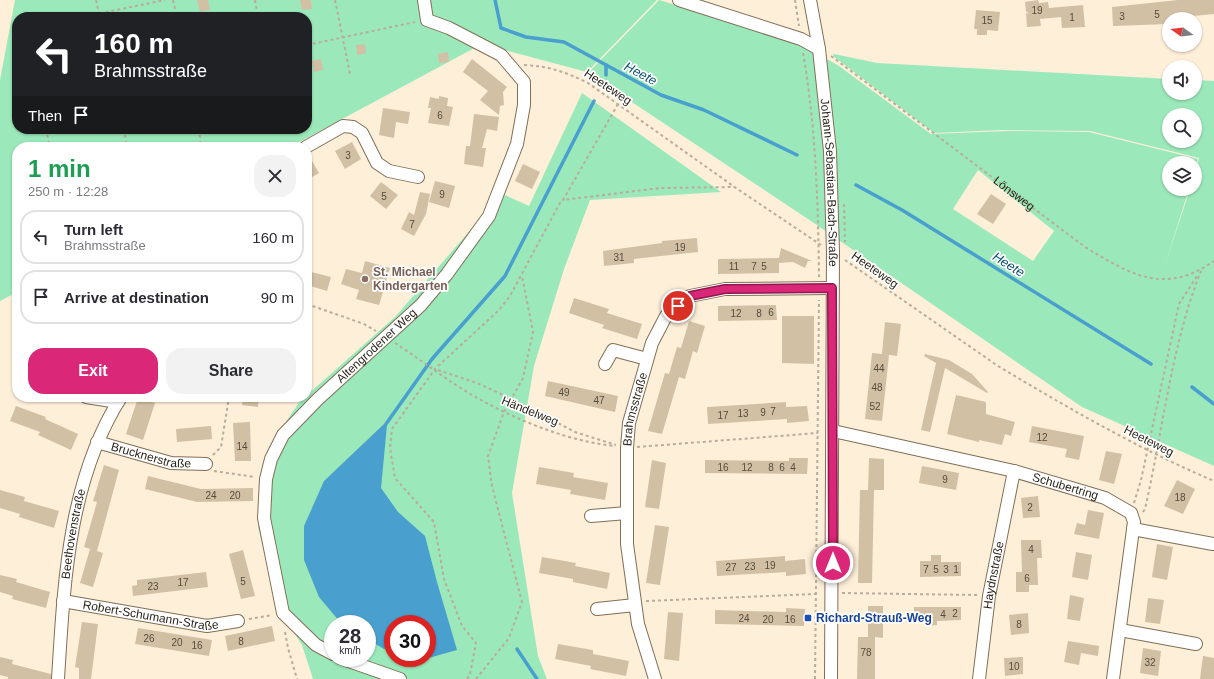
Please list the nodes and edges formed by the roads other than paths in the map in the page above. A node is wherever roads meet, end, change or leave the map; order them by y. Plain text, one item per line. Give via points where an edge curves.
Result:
1 (424, 0) edge
2 (679, 0) edge
3 (810, 0) edge
4 (692, 2) edge
5 (819, 49) junction
6 (312, 144) edge
7 (418, 177) dead end
8 (832, 288) junction
9 (647, 358) junction
10 (605, 364) dead end
11 (118, 402) edge
12 (833, 431) junction
13 (97, 442) junction
14 (206, 464) road end
15 (1014, 471) junction
16 (627, 513) junction
17 (591, 516) dead end
18 (1133, 521) junction
19 (1213, 544) edge
20 (63, 601) junction
21 (635, 603) junction
22 (597, 609) dead end
23 (238, 621) road end
24 (1120, 630) junction
25 (1196, 644) dead end
26 (324, 649) edge
27 (366, 667) edge
28 (58, 679) edge
29 (400, 679) edge
30 (655, 679) edge
31 (831, 679) edge
32 (979, 679) edge
33 (1113, 679) edge

1 - 26 street, Altengrodener Weg via 427,20 449,28 501,55 510,64 524,82 524,105 517,144 489,216 448,274 421,305 318,399 283,435 271,459 266,479 264,518 283,612 316,645
2 - 4 street
3 - 5 street, Johann-Sebastian-Bach-Straße
4 - 5 street via 801,39
5 - 8 street, Johann-Sebastian-Bach-Straße via 830,150
6 - 7 street via 343,126 353,127 362,133 377,163 389,171
8 - 9 street, Brahmsstraße via 725,289 690,296 666,316 652,342
8 - 12 street, Johann-Sebastian-Bach-Straße
9 - 10 street via 613,350
9 - 16 street, Brahmsstraße via 629,423
11 - 13 street, Beethovenstraße
12 - 15 street, Schubertring
12 - 31 street, Johann-Sebastian-Bach-Straße
13 - 14 street, Brucknerstraße via 171,463
13 - 20 street, Beethovenstraße via 71,530
15 - 18 street, Schubertring via 1105,498
15 - 32 street, Haydnstraße via 989,596
16 - 17 street
16 - 21 street, Brahmsstraße via 627,544
18 - 19 street, Schubertring
18 - 24 street
20 - 23 street, Robert-Schumann-Straße via 207,626
20 - 28 street, Beethovenstraße
21 - 22 street
21 - 30 street, Brahmsstraße via 638,624
24 - 25 street
24 - 33 street
27 - 29 street

